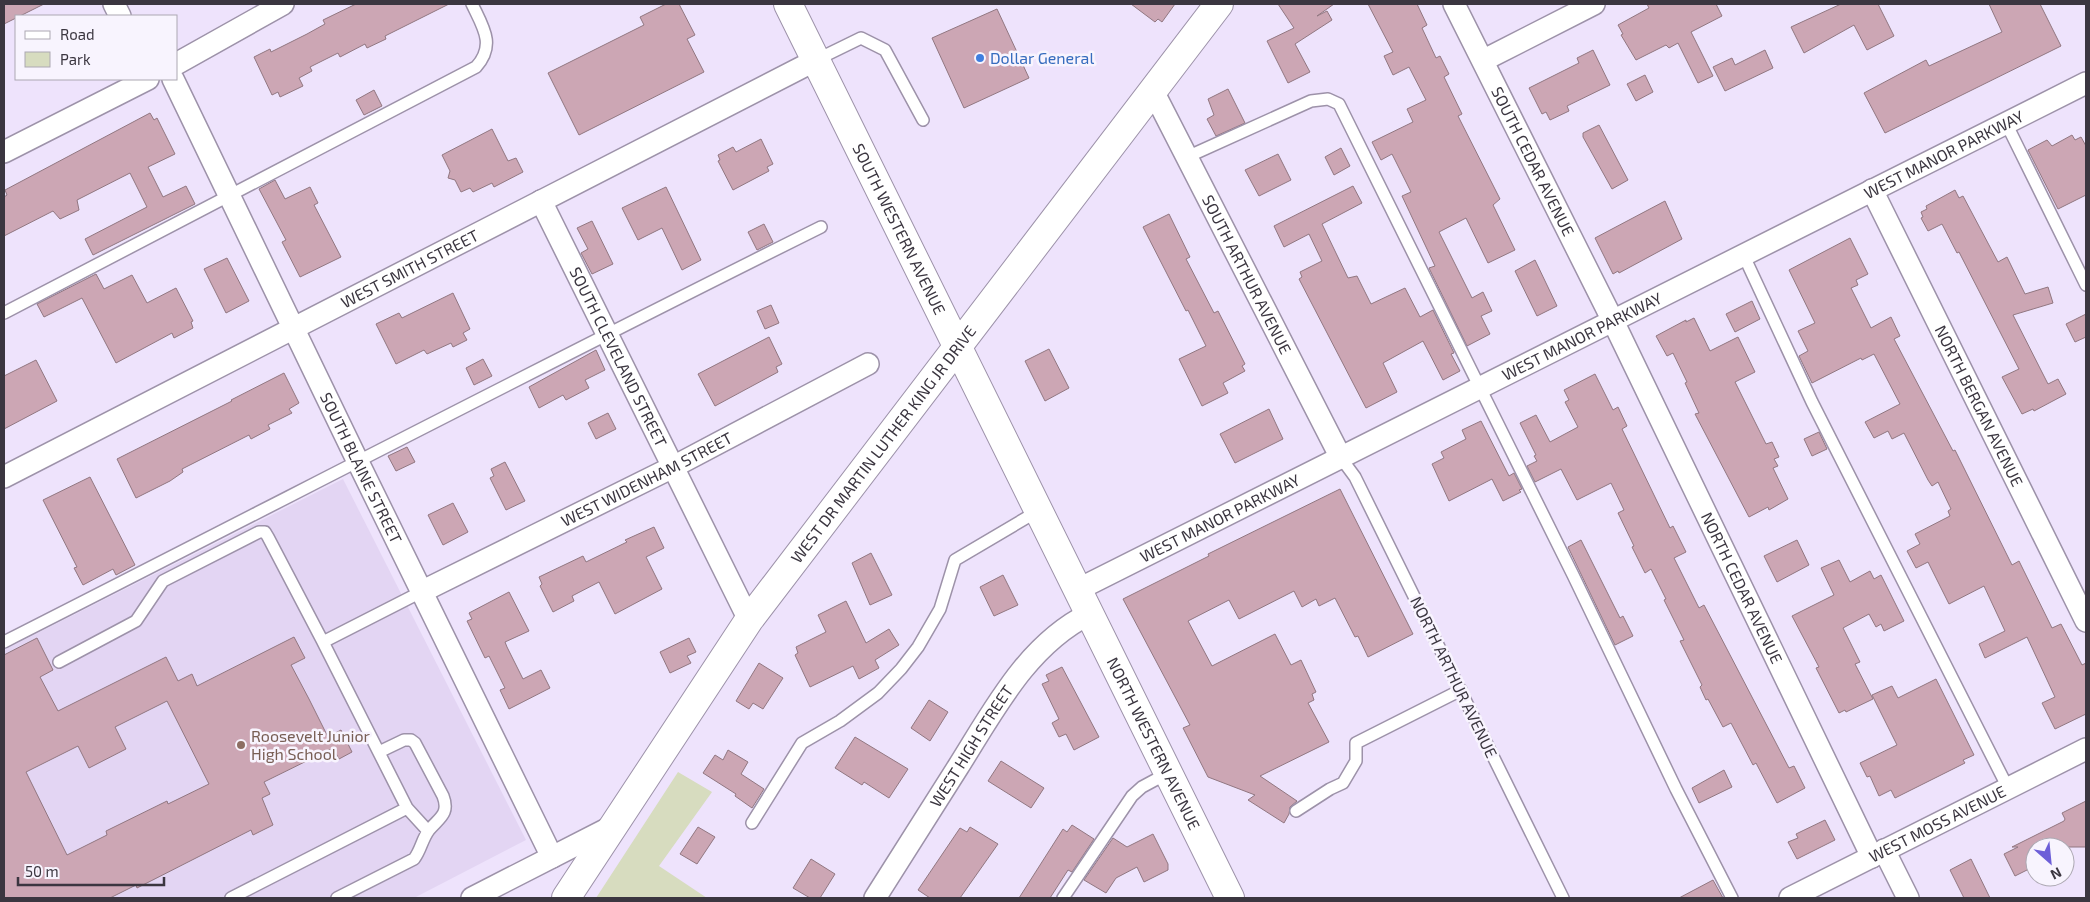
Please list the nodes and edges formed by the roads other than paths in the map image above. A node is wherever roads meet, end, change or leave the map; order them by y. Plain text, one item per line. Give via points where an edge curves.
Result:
1 (283, 4) edge
2 (472, 4) edge
3 (788, 4) edge
4 (1219, 4) edge
5 (1454, 4) edge
6 (1594, 4) edge
7 (816, 60) junction
8 (1484, 60) junction
9 (178, 63) edge
10 (146, 80) edge
11 (173, 80) edge
12 (2086, 83) edge
13 (1153, 91) junction
14 (923, 120) dead end
15 (2006, 123) junction
16 (4, 152) edge
17 (1187, 157) junction
18 (1872, 190) junction
19 (230, 196) junction
20 (541, 201) junction
21 (821, 226) dead end
22 (1743, 254) junction
23 (2086, 285) edge
24 (4, 313) edge
25 (1612, 319) junction
26 (294, 329) junction
27 (606, 333) junction
28 (957, 346) junction
29 (868, 364) dead end
30 (1480, 388) junction
31 (1341, 458) junction
32 (358, 462) junction
33 (673, 468) junction
34 (4, 477) edge
35 (1038, 511) junction
36 (1077, 590) junction
37 (423, 591) junction
38 (1089, 614) junction
39 (749, 620) junction
40 (2086, 622) edge
41 (4, 642) edge
42 (323, 642) junction
43 (59, 662) dead end
44 (1461, 690) junction
45 (2086, 749) edge
46 (379, 752) junction
47 (1168, 773) junction
48 (2008, 788) junction
49 (407, 808) junction
50 (1296, 811) dead end
51 (752, 823) dead end
52 (611, 826) junction
53 (428, 831) junction
54 (1878, 854) junction
55 (552, 857) junction
56 (231, 898) edge
57 (337, 898) edge
58 (472, 898) edge
59 (566, 898) edge
60 (875, 898) edge
61 (1064, 898) edge
62 (1230, 898) edge
63 (1562, 898) edge
64 (1732, 898) edge
65 (1790, 898) edge
66 (1908, 898) edge

1 - 9 street
2 - 19 lane via 487,42 485,57 476,67
3 - 7 main road, SOUTH WESTERN AVENUE
4 - 13 main road, WEST DR MARTIN LUTHER KING JR DRIVE
5 - 8 street, SOUTH CEDAR AVENUE
6 - 8 street
7 - 14 lane via 862,38 885,50
7 - 20 street, WEST SMITH STREET
7 - 28 main road, SOUTH WESTERN AVENUE
8 - 25 street, SOUTH CEDAR AVENUE
10 - 16 street
11 - 19 street, SOUTH BLAINE STREET
12 - 15 street, WEST MANOR PARKWAY
13 - 17 street, SOUTH ARTHUR AVENUE
13 - 28 main road, WEST DR MARTIN LUTHER KING JR DRIVE
15 - 18 street, WEST MANOR PARKWAY
15 - 23 lane
17 - 30 lane via 1311,101 1328,98 1340,104
17 - 31 street, SOUTH ARTHUR AVENUE
18 - 22 street, WEST MANOR PARKWAY
18 - 40 street, NORTH BERGAN AVENUE
19 - 24 lane
19 - 26 street, SOUTH BLAINE STREET
20 - 26 street, WEST SMITH STREET
20 - 27 street, SOUTH CLEVELAND STREET
21 - 27 lane
22 - 25 street, WEST MANOR PARKWAY
22 - 48 lane via 1812,402
25 - 30 street, WEST MANOR PARKWAY
25 - 54 street, NORTH CEDAR AVENUE
26 - 32 street, SOUTH BLAINE STREET
26 - 34 street, WEST SMITH STREET
27 - 32 lane
27 - 33 street, SOUTH CLEVELAND STREET
28 - 35 main road, SOUTH WESTERN AVENUE
28 - 39 main road, WEST DR MARTIN LUTHER KING JR DRIVE
29 - 33 street, WEST WIDENHAM STREET
30 - 31 street, WEST MANOR PARKWAY
30 - 64 lane
31 - 36 street, WEST MANOR PARKWAY
31 - 44 lane, NORTH ARTHUR AVENUE via 1355,477
32 - 37 street, SOUTH BLAINE STREET
32 - 41 lane
33 - 37 street, WEST WIDENHAM STREET
33 - 39 street, SOUTH CLEVELAND STREET
35 - 36 main road, SOUTH WESTERN AVENUE
35 - 51 lane via 955,560 940,608 906,661 878,693 840,721 802,743
36 - 38 main road, NORTH WESTERN AVENUE
37 - 42 lane
37 - 55 street, SOUTH BLAINE STREET
38 - 47 main road, NORTH WESTERN AVENUE
38 - 60 street, WEST HIGH STREET via 1070,624 1042,648 1010,686
39 - 52 main road, WEST DR MARTIN LUTHER KING JR DRIVE
42 - 43 lane via 268,537 265,532 259,532 163,581 136,621
42 - 46 lane
44 - 50 lane via 1356,743 1356,761 1343,783
44 - 63 lane, NORTH ARTHUR AVENUE
45 - 48 street, WEST MOSS AVENUE
46 - 49 lane
46 - 53 lane via 404,740 415,743 447,806
47 - 61 lane via 1132,796
47 - 62 main road, NORTH WESTERN AVENUE
48 - 54 street, WEST MOSS AVENUE
49 - 53 lane
49 - 56 lane
52 - 55 street
52 - 59 main road, WEST DR MARTIN LUTHER KING JR DRIVE
53 - 57 lane via 414,859
54 - 65 street, WEST MOSS AVENUE
54 - 66 street, NORTH CEDAR AVENUE
55 - 58 street

